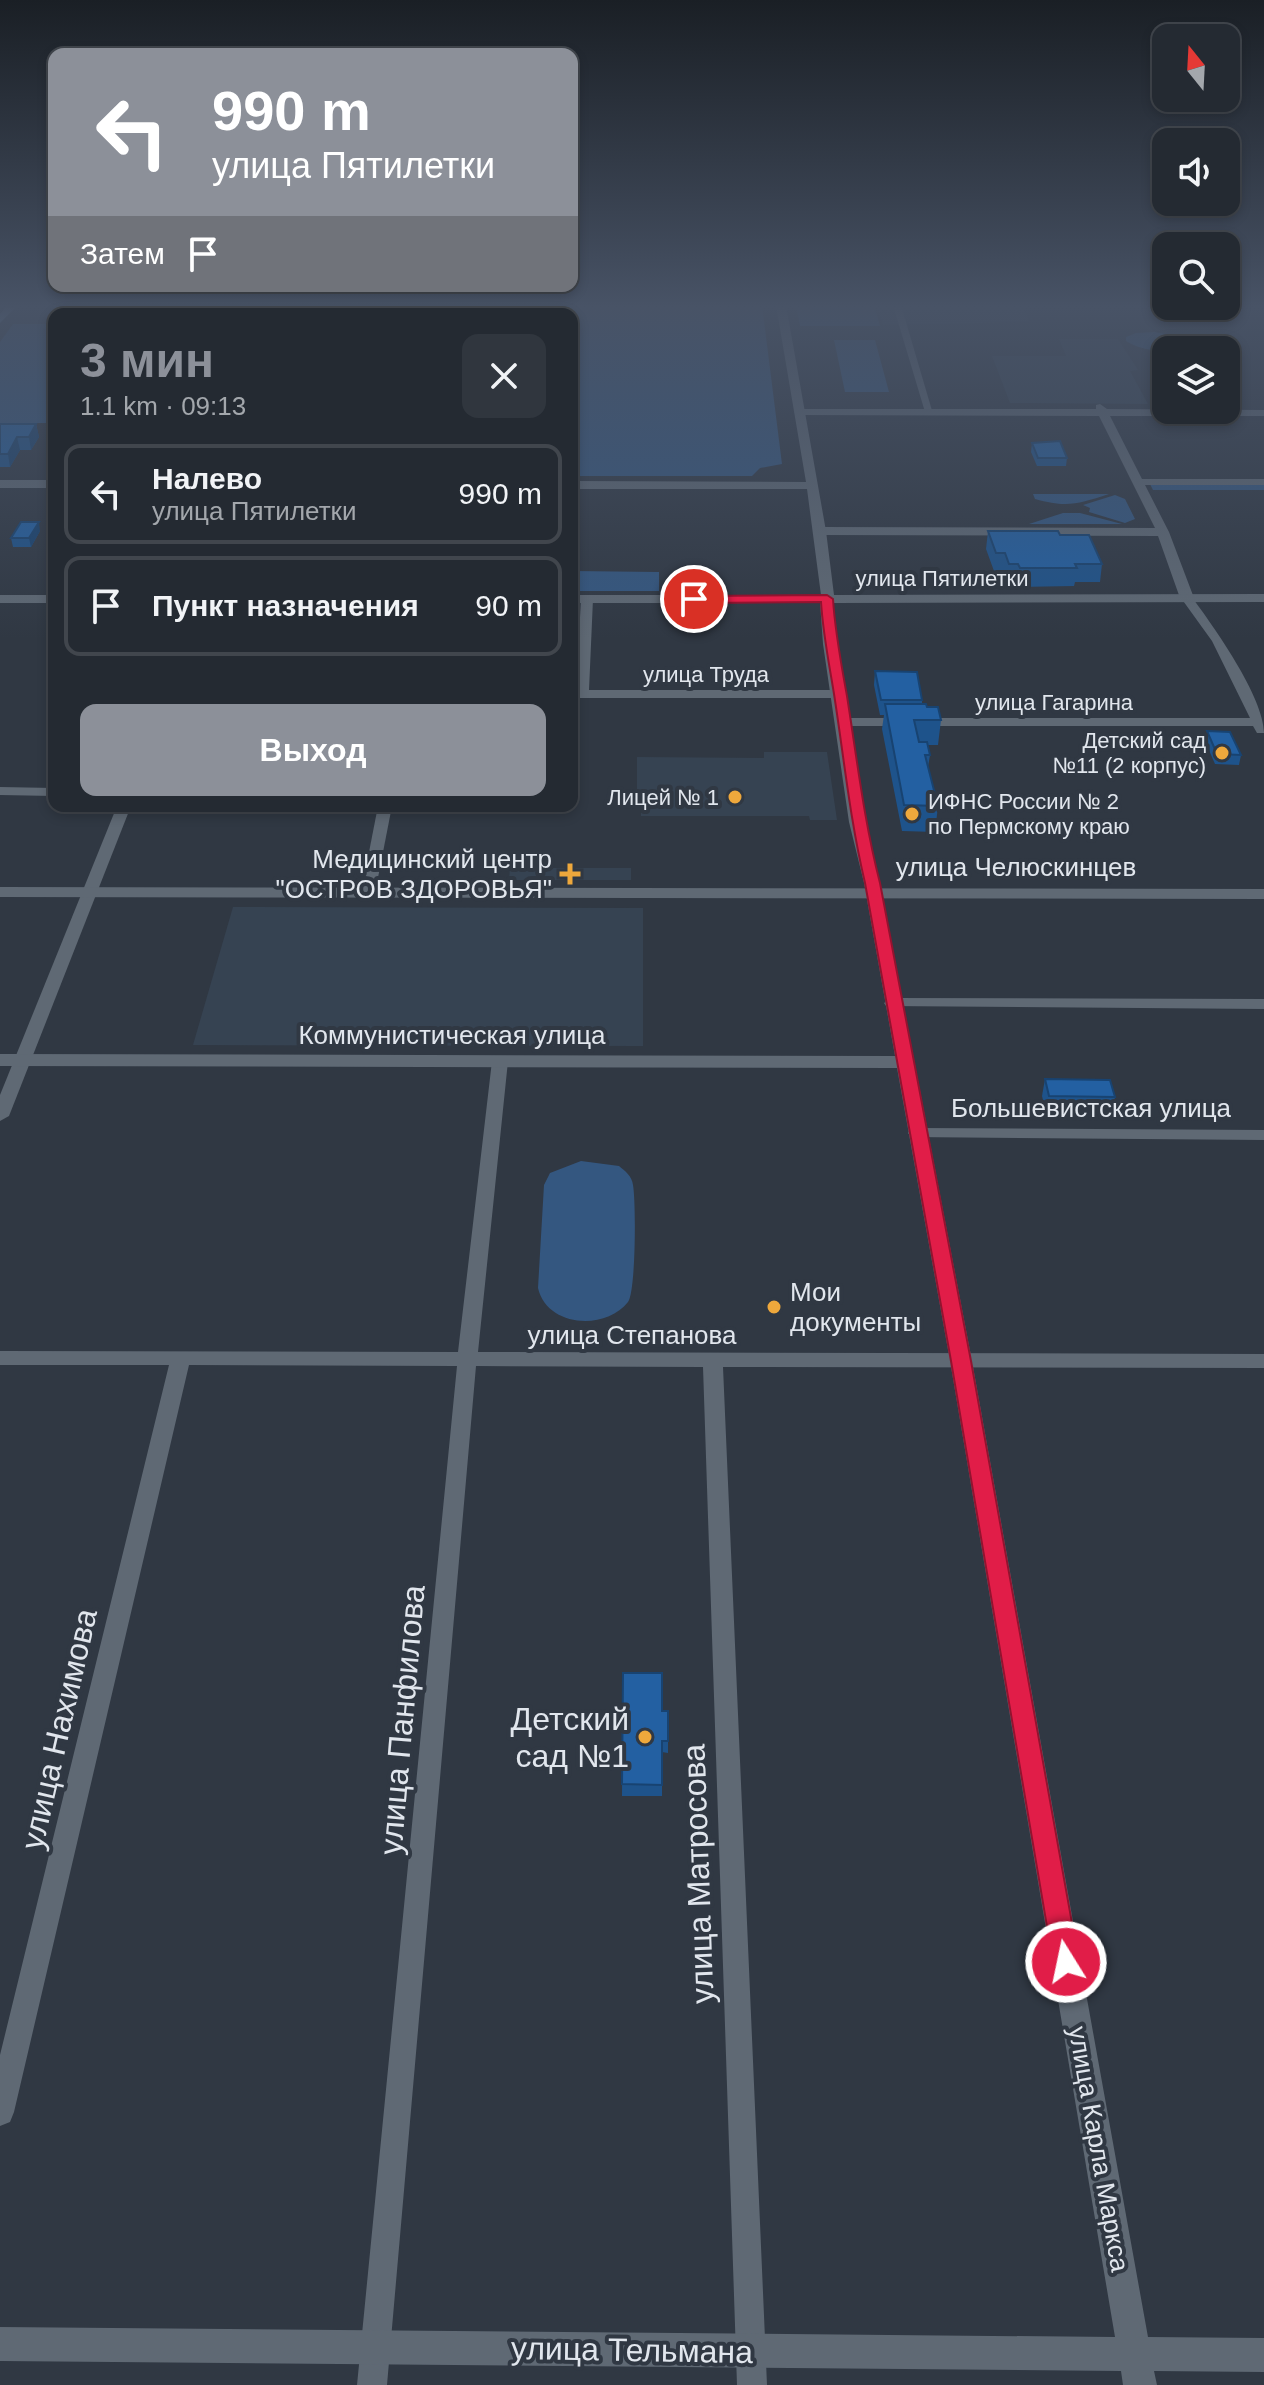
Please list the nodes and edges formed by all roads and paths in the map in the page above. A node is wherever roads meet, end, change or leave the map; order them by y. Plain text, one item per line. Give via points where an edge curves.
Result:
1 (800, 416) edge
2 (1104, 416) edge
3 (1264, 482) edge
4 (0, 484) edge
5 (48, 484) edge
6 (578, 485) edge
7 (812, 486) junction
8 (1140, 486) junction
9 (1264, 492) edge
10 (820, 531) junction
11 (1163, 532) junction
12 (1187, 598) junction
13 (1264, 598) edge
14 (0, 599) edge
15 (48, 599) edge
16 (579, 599) edge
17 (827, 599) junction
18 (578, 646) edge
19 (578, 694) edge
20 (840, 694) junction
21 (844, 722) junction
22 (1262, 726) edge
23 (0, 791) edge
24 (48, 792) edge
25 (122, 812) edge
26 (384, 812) edge
27 (0, 892) edge
28 (90, 892) junction
29 (368, 893) junction
30 (872, 894) junction
31 (1264, 894) edge
32 (892, 1003) junction
33 (1264, 1004) edge
34 (0, 1060) edge
35 (23, 1060) junction
36 (500, 1061) junction
37 (904, 1062) junction
38 (0, 1116) edge
39 (917, 1133) junction
40 (1264, 1135) edge
41 (0, 1358) edge
42 (180, 1360) junction
43 (467, 1361) junction
44 (713, 1361) junction
45 (961, 1361) junction
46 (1264, 1361) edge
47 (0, 2112) edge
48 (0, 2344) edge
49 (375, 2347) junction
50 (750, 2351) junction
51 (1264, 2355) edge
52 (1137, 2370) edge
53 (372, 2385) edge
54 (752, 2385) edge

1 - 7 main road, улица Карла Маркса
2 - 8 main road
3 - 8 main road
4 - 5 main road
6 - 7 main road
7 - 10 main road, улица Карла Маркса
8 - 9 main road
8 - 11 main road
10 - 11 main road
10 - 17 main road, улица Карла Маркса
11 - 12 main road
12 - 13 main road, улица Пятилетки
12 - 17 main road, улица Пятилетки
12 - 22 street via 1218,641
14 - 15 main road
16 - 17 main road, улица Пятилетки
16 - 18 street
17 - 20 main road, улица Карла Маркса
19 - 20 street, улица Труда
20 - 21 main road, улица Карла Маркса
21 - 22 street, улица Гагарина
21 - 30 main road, улица Карла Маркса
23 - 24 street
25 - 28 street
26 - 29 street
27 - 28 main road, улица Челюскинцев
28 - 29 main road, улица Челюскинцев
28 - 35 street
29 - 30 main road, улица Челюскинцев
30 - 31 main road, улица Челюскинцев
30 - 32 main road, улица Карла Маркса
32 - 33 street
32 - 37 main road, улица Карла Маркса
34 - 35 main road, Коммунистическая улица
35 - 36 main road, Коммунистическая улица
35 - 38 street
36 - 37 main road, Коммунистическая улица
36 - 43 street, улица Панфилова
37 - 39 main road, улица Карла Маркса
39 - 40 street, Большевистская улица
39 - 45 main road, улица Карла Маркса
41 - 42 street, улица Степанова
42 - 43 street, улица Степанова
42 - 47 street, улица Нахимова
43 - 44 street, улица Степанова
43 - 49 street, улица Панфилова
44 - 45 street, улица Степанова
44 - 50 street, улица Матросова
45 - 46 street, улица Степанова
45 - 52 main road, улица Карла Маркса
48 - 49 main road, улица Тельмана
49 - 50 main road, улица Тельмана
49 - 53 street, улица Панфилова
50 - 52 main road, улица Тельмана
50 - 54 street, улица Матросова
51 - 52 main road, улица Тельмана

